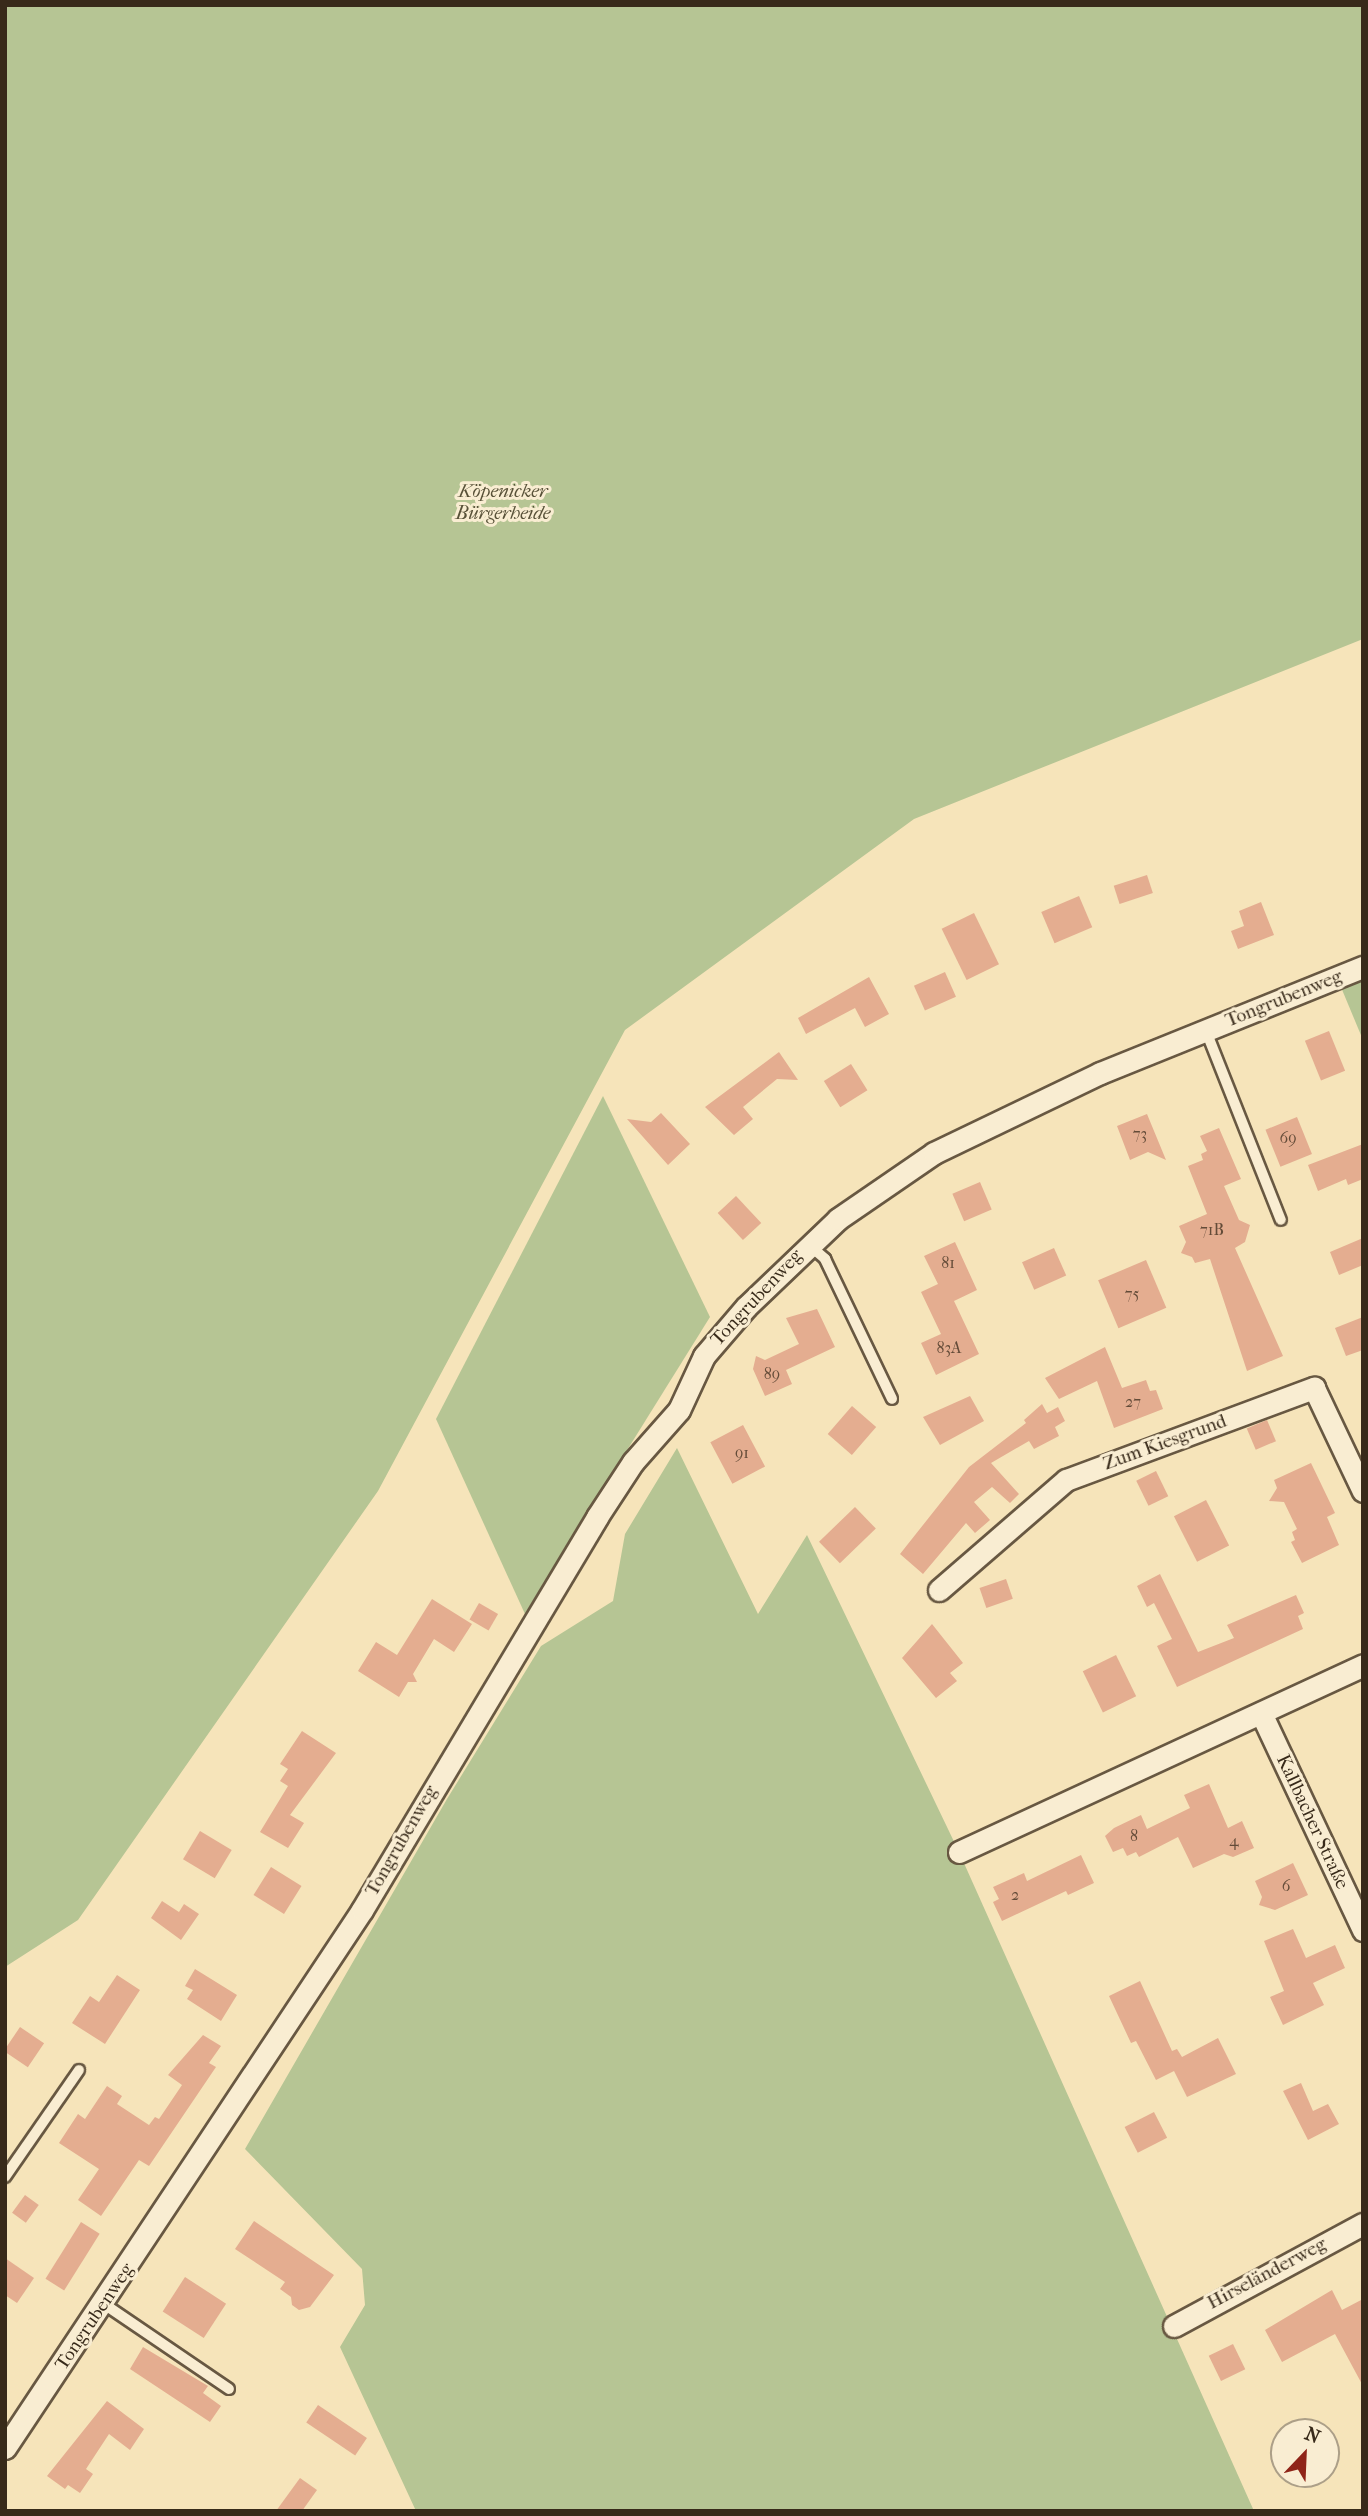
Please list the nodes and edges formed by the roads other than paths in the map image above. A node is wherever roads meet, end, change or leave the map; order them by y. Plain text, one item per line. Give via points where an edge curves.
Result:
1 (1363, 967) edge
2 (1206, 1031) junction
3 (1280, 1220) dead end
4 (808, 1244) junction
5 (892, 1399) dead end
6 (1363, 1491) edge
7 (939, 1590) dead end
8 (1363, 1665) edge
9 (1261, 1713) junction
10 (959, 1852) dead end
11 (1363, 1930) edge
12 (79, 2070) dead end
13 (5, 2177) edge
14 (1363, 2224) edge
15 (104, 2304) junction
16 (1174, 2326) dead end
17 (229, 2389) dead end
18 (5, 2448) edge

1 - 2 street, Tongrubenweg
2 - 3 lane, Tongrubenweg
2 - 4 street, Tongrubenweg via 1100,1073 934,1153 906,1168
4 - 5 lane, Tongrubenweg via 831,1269
4 - 15 street, Tongrubenweg via 709,1349 679,1410 633,1462 362,1910
6 - 7 street, Zum Kiesgrund via 1314,1388 1066,1480
8 - 9 street
9 - 10 street
9 - 11 street, Kallbacher Straße
12 - 13 lane
14 - 16 street, Hirseländerweg
15 - 17 lane
15 - 18 street, Tongrubenweg

